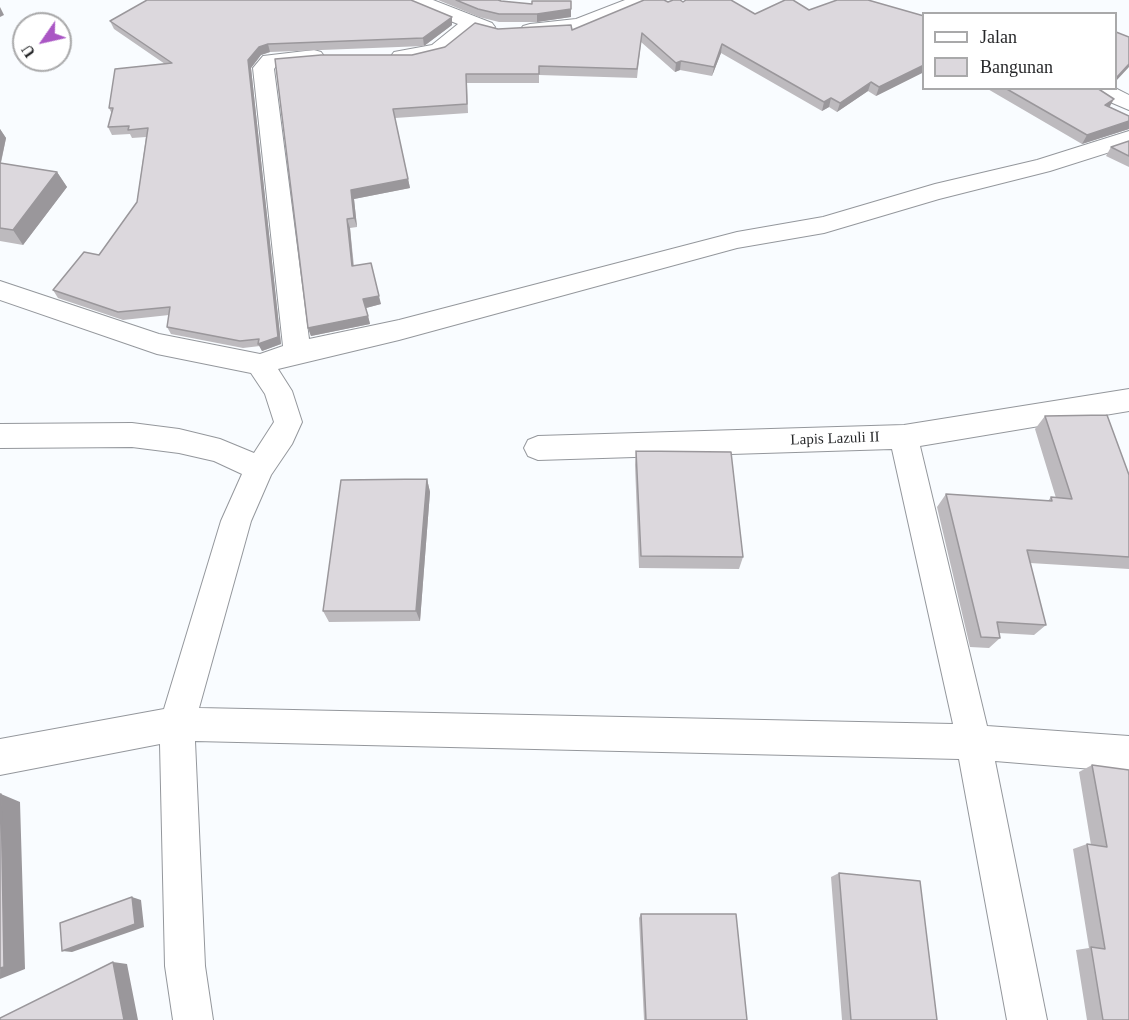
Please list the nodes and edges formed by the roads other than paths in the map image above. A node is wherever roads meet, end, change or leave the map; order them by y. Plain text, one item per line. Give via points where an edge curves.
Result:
1 (415, 0) edge
2 (642, 0) edge
3 (471, 23) junction
4 (334, 56) edge
5 (379, 56) edge
6 (1100, 90) edge
7 (1129, 103) edge
8 (1129, 138) edge
9 (0, 290) edge
10 (297, 352) junction
11 (260, 364) junction
12 (1129, 400) edge
13 (0, 436) edge
14 (904, 437) junction
15 (538, 448) dead end
16 (259, 469) junction
17 (177, 724) junction
18 (973, 742) junction
19 (1129, 754) edge
20 (0, 757) edge
21 (193, 1020) edge
22 (1027, 1020) edge

1 - 3 street
2 - 3 street via 580,25 499,30
3 - 5 street via 438,50 413,56
4 - 10 street via 270,60 263,68
6 - 7 street
8 - 10 street via 1042,166 824,225 737,240 399,330
9 - 11 street via 157,344
10 - 11 street
11 - 16 street via 278,391 288,422
12 - 14 street, Lapis Lazuli II
13 - 16 street via 132,435 220,451
14 - 15 street, Lapis Lazuli II
14 - 18 street
16 - 17 street via 236,521
17 - 18 street
17 - 20 street
17 - 21 street via 185,966
18 - 19 street
18 - 22 street

